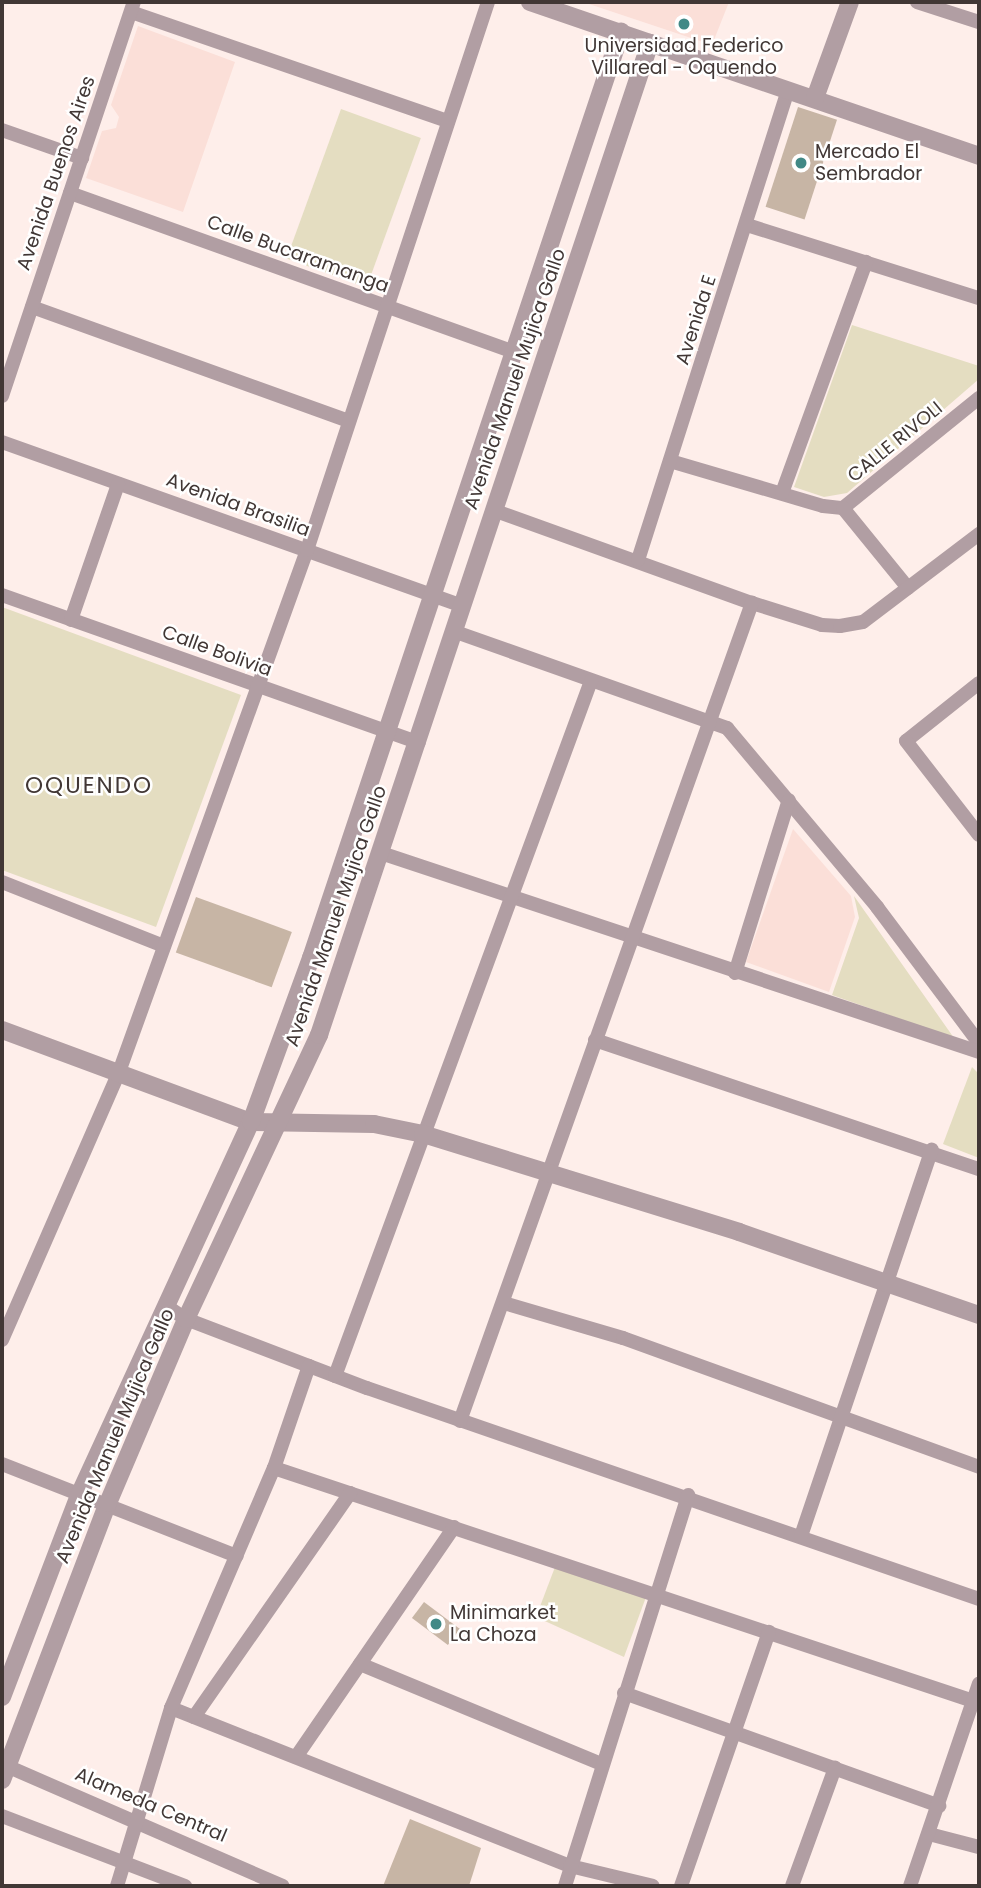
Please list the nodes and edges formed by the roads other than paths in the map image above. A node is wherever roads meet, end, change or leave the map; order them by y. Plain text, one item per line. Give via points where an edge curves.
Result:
1 (488, 2) edge
2 (530, 2) edge
3 (850, 2) edge
4 (917, 2) edge
5 (132, 7) edge
6 (979, 22) edge
7 (621, 32) junction
8 (650, 43) junction
9 (788, 91) junction
10 (815, 98) junction
11 (448, 121) junction
12 (2, 130) edge
13 (979, 156) edge
14 (82, 158) junction
15 (70, 193) junction
16 (747, 225) junction
17 (866, 262) junction
18 (979, 298) edge
19 (32, 307) junction
20 (387, 307) junction
21 (512, 351) junction
22 (2, 396) edge
23 (979, 398) edge
24 (349, 421) junction
25 (2, 442) edge
26 (670, 461) junction
27 (118, 484) junction
28 (782, 493) junction
29 (843, 508) junction
30 (493, 510) junction
31 (979, 534) edge
32 (307, 551) junction
33 (638, 560) junction
34 (908, 588) junction
35 (2, 595) edge
36 (432, 595) junction
37 (752, 603) junction
38 (461, 605) junction
39 (71, 620) junction
40 (453, 631) junction
41 (591, 681) junction
42 (979, 683) edge
43 (258, 686) junction
44 (711, 722) junction
45 (387, 732) junction
46 (419, 743) junction
47 (789, 800) junction
48 (979, 835) edge
49 (381, 853) junction
50 (2, 882) edge
51 (513, 897) junction
52 (632, 939) junction
53 (164, 946) junction
54 (735, 973) junction
55 (2, 1030) edge
56 (595, 1040) junction
57 (979, 1043) edge
58 (979, 1052) edge
59 (119, 1072) junction
60 (251, 1122) junction
61 (281, 1124) junction
62 (423, 1134) junction
63 (932, 1150) junction
64 (979, 1169) edge
65 (548, 1176) junction
66 (890, 1284) junction
67 (504, 1303) junction
68 (165, 1305) junction
69 (979, 1315) edge
70 (186, 1319) junction
71 (2, 1339) edge
72 (309, 1366) junction
73 (335, 1376) junction
74 (841, 1418) junction
75 (460, 1421) junction
76 (2, 1464) edge
77 (979, 1467) edge
78 (274, 1468) junction
79 (80, 1493) junction
80 (350, 1493) junction
81 (688, 1496) junction
82 (108, 1503) junction
83 (454, 1527) junction
84 (801, 1536) junction
85 (237, 1556) junction
86 (656, 1594) junction
87 (979, 1599) edge
88 (769, 1632) junction
89 (360, 1664) junction
90 (979, 1683) edge
91 (624, 1693) junction
92 (2, 1697) edge
93 (973, 1701) junction
94 (171, 1708) junction
95 (194, 1717) junction
96 (735, 1731) junction
97 (296, 1757) junction
98 (601, 1764) junction
99 (835, 1768) junction
100 (3, 1770) edge
101 (939, 1806) junction
102 (2, 1816) edge
103 (135, 1818) junction
104 (929, 1833) junction
105 (979, 1847) edge
106 (125, 1861) junction
107 (570, 1866) junction
108 (117, 1886) edge
109 (185, 1886) edge
110 (283, 1886) edge
111 (565, 1886) edge
112 (653, 1886) edge
113 (681, 1886) edge
114 (792, 1886) edge
115 (910, 1886) edge

1 - 11 street
2 - 7 street
3 - 10 street
4 - 6 street
5 - 11 street
5 - 14 street, Avenida Buenos Aires
7 - 8 street
7 - 21 street, Avenida Manuel Mujica Gallo
8 - 9 street
8 - 30 street, Avenida Manuel Mujica Gallo
9 - 10 street
9 - 16 street, Avenida E
10 - 13 street
11 - 20 street
12 - 14 street
14 - 15 street, Avenida Buenos Aires
15 - 19 street, Avenida Buenos Aires
15 - 20 street, Calle Bucaramanga
16 - 17 street
16 - 26 street, Avenida E
17 - 18 street
17 - 28 street
19 - 22 street, Avenida Buenos Aires
19 - 24 street
20 - 21 street, Calle Bucaramanga
20 - 24 street
21 - 36 street, Avenida Manuel Mujica Gallo
23 - 29 street, CALLE RIVOLI
24 - 32 street
25 - 27 street, Avenida Brasilia
26 - 28 street, CALLE RIVOLI
26 - 33 street, Avenida E
27 - 32 street, Avenida Brasilia
27 - 39 street
28 - 29 street, CALLE RIVOLI
29 - 34 street
30 - 33 street
30 - 38 street, Avenida Manuel Mujica Gallo
31 - 34 street
32 - 36 street, Avenida Brasilia
32 - 43 street
33 - 37 street
34 - 37 street via 863,622 840,626 822,625
35 - 39 street, Calle Bolivia
36 - 38 street, Avenida Brasilia
36 - 45 street, Avenida Manuel Mujica Gallo
37 - 44 street
38 - 40 street, Avenida Manuel Mujica Gallo
39 - 43 street, Calle Bolivia
40 - 41 street
40 - 46 street, Avenida Manuel Mujica Gallo
41 - 44 street
41 - 51 street
42 - 48 street via 906,741
43 - 45 street, Calle Bolivia
43 - 53 street
44 - 47 street via 736,734
44 - 52 street
45 - 46 street, Calle Bolivia
45 - 60 street, Avenida Manuel Mujica Gallo
46 - 49 street, Avenida Manuel Mujica Gallo
47 - 54 street
47 - 57 street
49 - 51 street
49 - 61 street, Avenida Manuel Mujica Gallo via 319,1035
50 - 53 street
51 - 52 street
51 - 62 street
52 - 54 street
52 - 56 street
53 - 59 street
54 - 58 street
55 - 59 street
56 - 63 street
56 - 65 street
59 - 60 street
59 - 71 street
60 - 61 street
60 - 68 street, Avenida Manuel Mujica Gallo
61 - 62 street via 374,1124
61 - 70 street, Avenida Manuel Mujica Gallo
62 - 65 street
62 - 73 street
63 - 64 street
63 - 66 street
65 - 66 street via 738,1232
65 - 67 street
66 - 69 street
66 - 74 street
67 - 74 street via 624,1338
67 - 75 street
68 - 70 street
68 - 79 street, Avenida Manuel Mujica Gallo
70 - 72 street
70 - 82 street, Avenida Manuel Mujica Gallo
72 - 73 street
72 - 78 street
73 - 75 street
74 - 77 street
74 - 84 street
75 - 81 street
76 - 79 street
78 - 80 street
78 - 85 street
79 - 82 street
79 - 92 street, Avenida Manuel Mujica Gallo
80 - 83 street
80 - 95 street
81 - 84 street
81 - 86 street
82 - 85 street
82 - 100 street, Avenida Manuel Mujica Gallo
83 - 86 street
83 - 89 street
84 - 87 street
85 - 94 street
86 - 88 street
86 - 91 street
88 - 93 street
88 - 96 street
89 - 97 street
89 - 98 street
90 - 93 street
91 - 96 street
91 - 98 street
93 - 101 street
94 - 95 street
94 - 103 street
95 - 97 street
96 - 99 street
96 - 113 street
97 - 107 street
98 - 107 street
99 - 101 street
99 - 114 street
100 - 103 street, Alameda Central
101 - 104 street
102 - 106 street
103 - 106 street
103 - 110 street, Alameda Central
104 - 105 street
104 - 115 street
106 - 108 street
106 - 109 street
107 - 111 street
107 - 112 street

